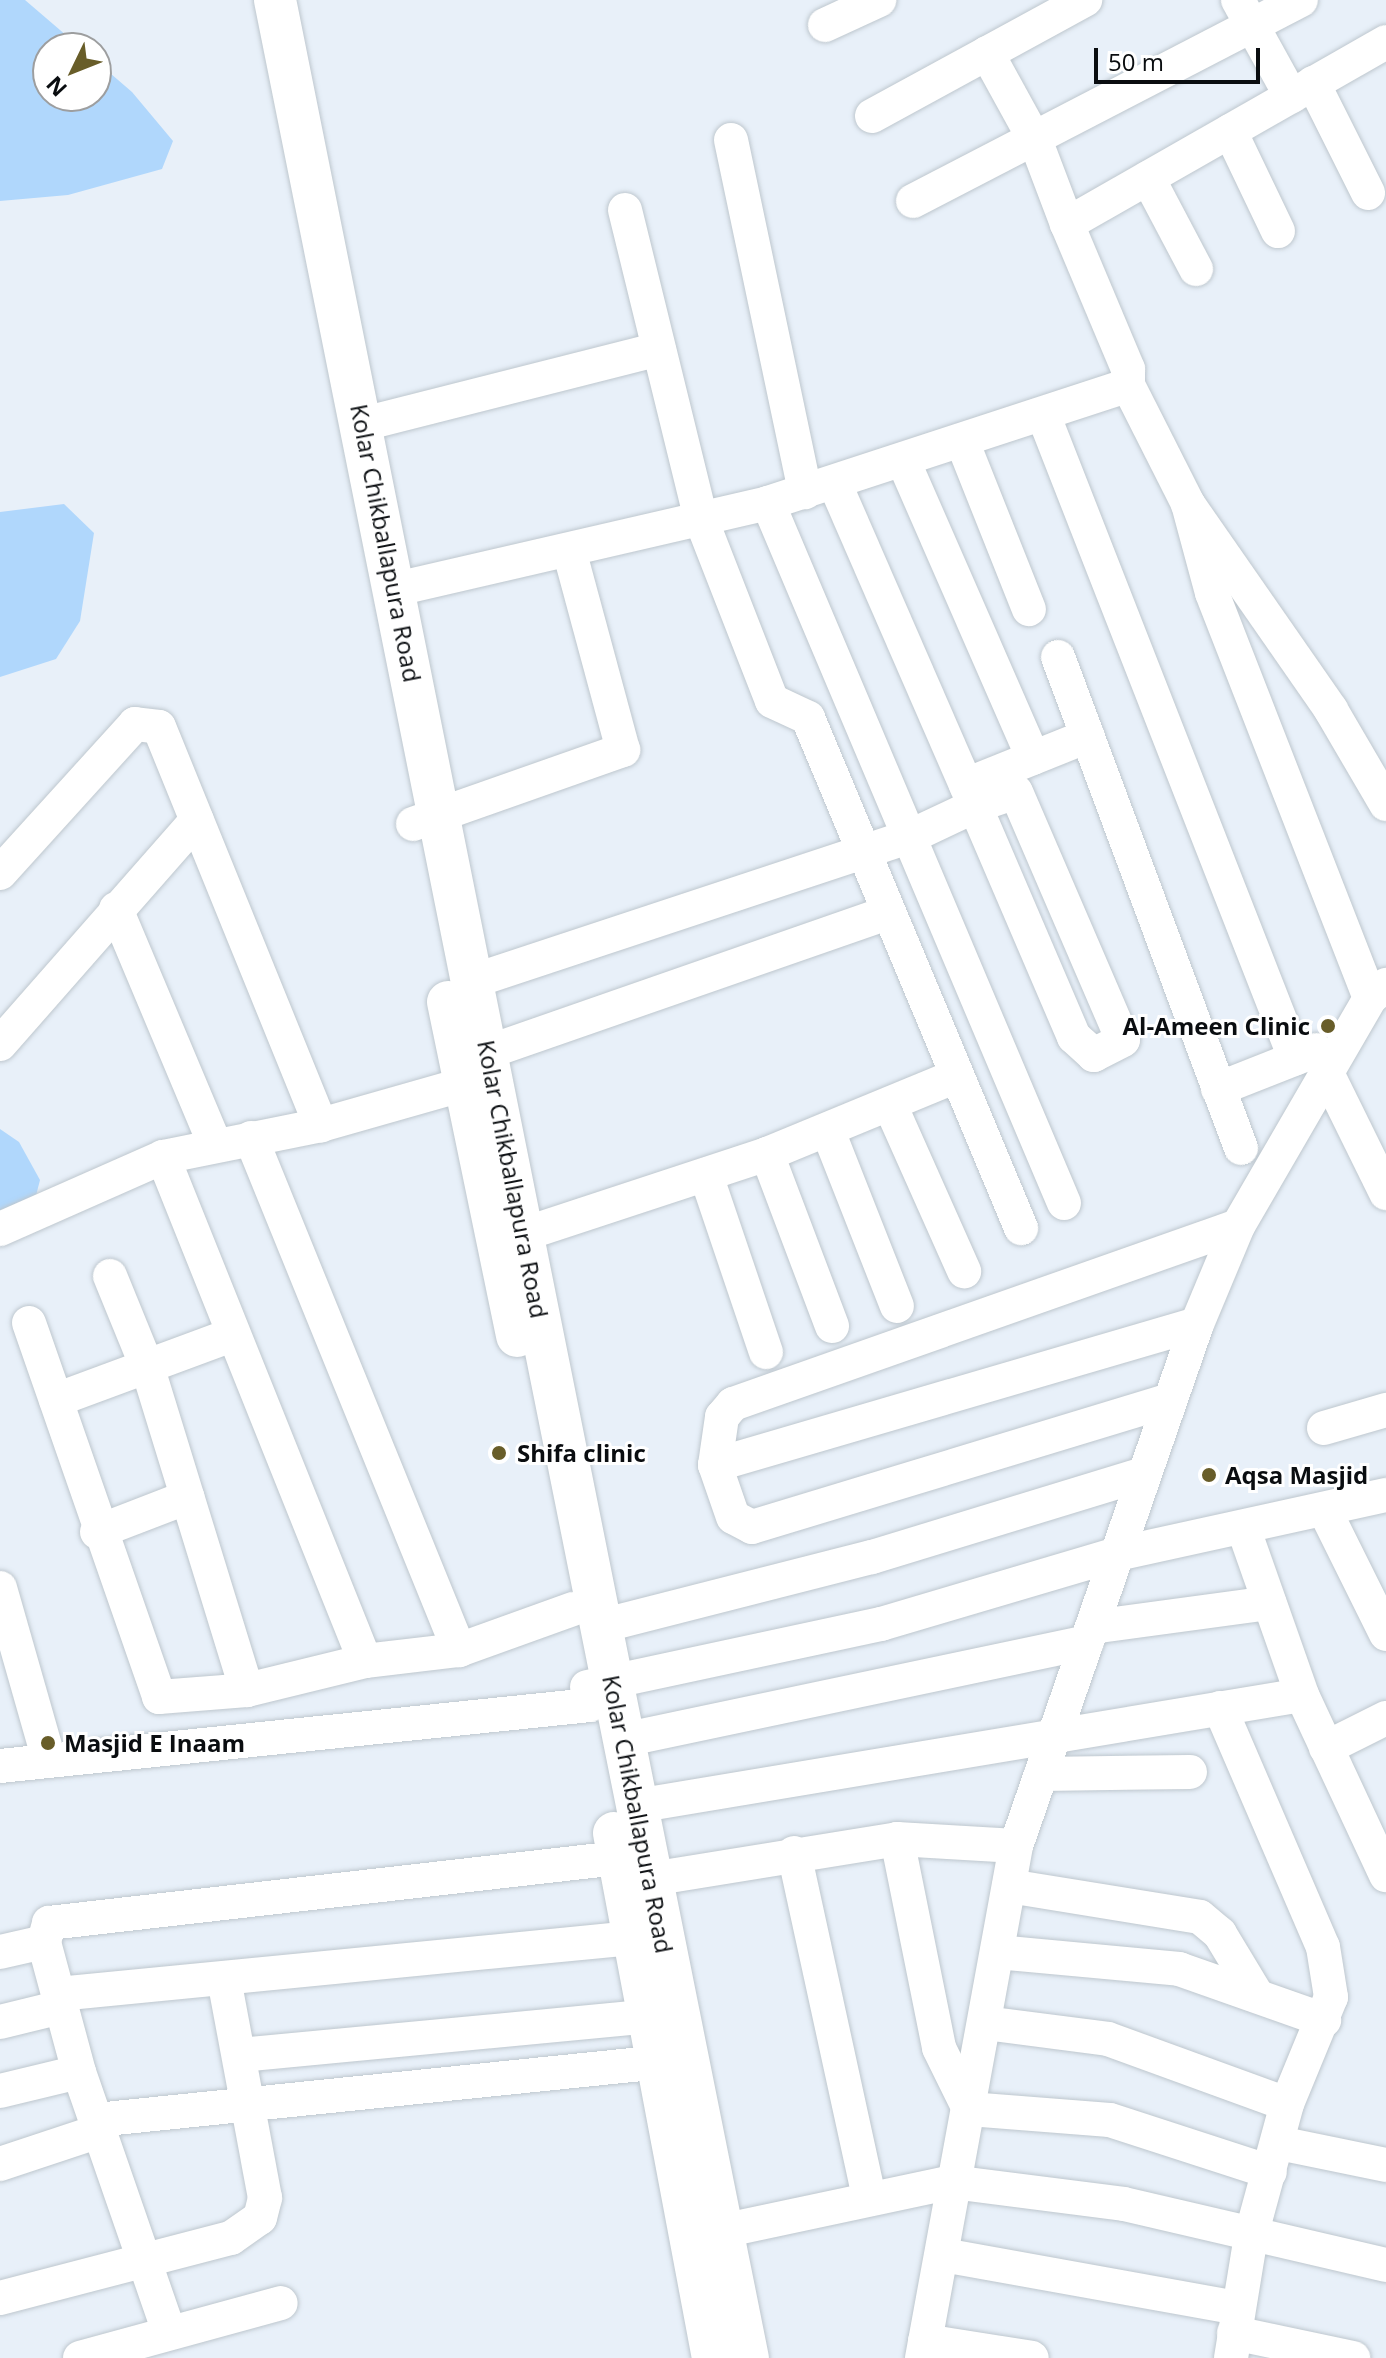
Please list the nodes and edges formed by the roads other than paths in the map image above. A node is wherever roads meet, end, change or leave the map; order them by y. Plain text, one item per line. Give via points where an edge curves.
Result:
1 (250, 0) edge
2 (275, 0) edge
3 (879, 0) edge
4 (1085, 0) edge
5 (1301, 0) edge
6 (1246, 14) edge
7 (825, 25) dead end
8 (1386, 42) edge
9 (987, 53) junction
10 (1302, 90) junction
11 (872, 116) dead end
12 (1230, 131) junction
13 (731, 140) dead end
14 (1036, 142) junction
15 (1148, 178) junction
16 (1368, 193) dead end
17 (913, 201) dead end
18 (625, 210) dead end
19 (1067, 224) junction
20 (1278, 231) dead end
21 (1196, 269) dead end
22 (659, 349) junction
23 (1128, 385) junction
24 (1043, 414) junction
25 (363, 424) junction
26 (962, 441) junction
27 (903, 460) junction
28 (819, 487) junction
29 (768, 503) junction
30 (1188, 504) junction
31 (701, 519) junction
32 (569, 550) junction
33 (396, 589) junction
34 (1029, 609) dead end
35 (1058, 657) dead end
36 (1088, 736) junction
37 (1033, 758) junction
38 (970, 795) junction
39 (1386, 804) edge
40 (197, 820) junction
41 (426, 821) junction
42 (909, 837) junction
43 (859, 854) junction
44 (0, 873) edge
45 (116, 909) junction
46 (885, 914) junction
47 (470, 982) junction
48 (1378, 992) edge
49 (1347, 1038) junction
50 (0, 1044) edge
51 (1295, 1058) junction
52 (482, 1070) junction
53 (1327, 1073) junction
54 (956, 1076) junction
55 (1218, 1089) junction
56 (891, 1107) junction
57 (321, 1125) junction
58 (828, 1131) junction
59 (251, 1138) junction
60 (215, 1144) junction
61 (1241, 1148) dead end
62 (767, 1154) junction
63 (163, 1157) junction
64 (706, 1175) junction
65 (1386, 1193) edge
66 (1064, 1203) dead end
67 (1238, 1226) junction
68 (1021, 1228) dead end
69 (0, 1229) edge
70 (527, 1233) junction
71 (964, 1271) dead end
72 (110, 1276) dead end
73 (897, 1306) dead end
74 (29, 1323) dead end
75 (1197, 1324) junction
76 (832, 1326) dead end
77 (232, 1335) junction
78 (766, 1352) dead end
79 (148, 1369) junction
80 (56, 1400) junction
81 (1170, 1400) junction
82 (1386, 1410) edge
83 (1324, 1428) dead end
84 (715, 1465) junction
85 (1144, 1474) junction
86 (1386, 1495) edge
87 (188, 1497) junction
88 (1326, 1513) junction
89 (1244, 1530) junction
90 (97, 1532) junction
91 (1117, 1554) junction
92 (0, 1588) edge
93 (1269, 1603) junction
94 (587, 1618) junction
95 (1386, 1634) edge
96 (1089, 1635) junction
97 (459, 1650) junction
98 (365, 1661) junction
99 (11, 1663) edge
100 (247, 1690) junction
101 (596, 1691) junction
102 (1302, 1695) junction
103 (1220, 1708) junction
104 (1386, 1718) edge
105 (1055, 1732) junction
106 (623, 1740) junction
107 (1326, 1748) junction
108 (49, 1760) junction
109 (0, 1766) edge
110 (1190, 1772) dead end
111 (1041, 1774) junction
112 (636, 1806) junction
113 (897, 1839) junction
114 (1016, 1846) junction
115 (794, 1853) junction
116 (634, 1869) junction
117 (1386, 1875) edge
118 (1009, 1886) junction
119 (632, 1938) junction
120 (44, 1942) junction
121 (0, 1952) edge
122 (997, 1952) junction
123 (224, 1979) junction
124 (1255, 1992) junction
125 (59, 2001) junction
126 (645, 2017) junction
127 (1324, 2020) junction
128 (0, 2022) edge
129 (985, 2023) junction
130 (240, 2055) junction
131 (672, 2061) junction
132 (79, 2072) junction
133 (0, 2091) edge
134 (246, 2100) junction
135 (1287, 2104) junction
136 (969, 2109) junction
137 (98, 2126) junction
138 (1274, 2158) junction
139 (0, 2164) edge
140 (1386, 2165) edge
141 (952, 2182) junction
142 (869, 2196) junction
143 (722, 2231) junction
144 (1251, 2236) junction
145 (943, 2255) junction
146 (142, 2259) junction
147 (1386, 2265) edge
148 (0, 2298) edge
149 (281, 2303) dead end
150 (169, 2332) junction
151 (1234, 2333) edge
152 (924, 2350) edge
153 (80, 2358) edge
154 (713, 2358) edge
155 (748, 2358) edge
156 (1032, 2358) edge
157 (1353, 2358) edge

1 - 41 main road, Kolar Chikballapura Road
2 - 25 main road, Kolar Chikballapura Road
3 - 7 street
4 - 9 street
5 - 6 street
6 - 10 street
6 - 14 street
8 - 10 street
9 - 11 street
9 - 14 street
10 - 12 street
10 - 16 street
12 - 15 street
12 - 20 street
13 - 28 street
14 - 17 street
14 - 19 street
15 - 19 street
15 - 21 street
18 - 22 street
19 - 23 street via 1128,369
22 - 25 street
22 - 31 street
23 - 24 street
23 - 30 street
24 - 26 street
24 - 51 street
25 - 33 main road, Kolar Chikballapura Road
26 - 27 street
26 - 34 street
27 - 28 street
27 - 37 street
28 - 29 street
28 - 38 street
29 - 31 street
29 - 42 street
30 - 39 street via 1331,710
30 - 48 street via 1212,593
31 - 32 street
31 - 43 street via 772,701 808,718
32 - 33 street
32 - 41 street via 623,750
33 - 41 main road, Kolar Chikballapura Road
35 - 36 street
36 - 37 street
36 - 55 street
37 - 38 street
38 - 38 street via 1021,793 1119,1022 1120,1043 1086,1055 1074,1037
38 - 42 street
40 - 44 street via 159,727 135,724
40 - 45 street
40 - 57 street
41 - 47 main road, Kolar Chikballapura Road
41 - 52 main road, Kolar Chikballapura Road
42 - 43 street
42 - 66 street
43 - 46 street
43 - 47 street
45 - 50 street
45 - 60 street
46 - 52 street
46 - 54 street
47 - 52 main road, Kolar Chikballapura Road
48 - 49 street
49 - 51 street
49 - 53 street
51 - 55 street
52 - 57 street
52 - 70 main road, Kolar Chikballapura Road
52 - 94 main road, Kolar Chikballapura Road
53 - 65 street
53 - 67 street
54 - 56 street
54 - 68 street
55 - 61 street
56 - 58 street
56 - 71 street
57 - 59 street
58 - 62 street
58 - 73 street
59 - 60 street
59 - 97 street
60 - 63 street
62 - 64 street
62 - 76 street
63 - 69 street
63 - 77 street
64 - 70 street
64 - 78 street
67 - 75 street
67 - 84 street via 733,1404 722,1417
70 - 94 main road, Kolar Chikballapura Road
72 - 79 street
74 - 80 street
75 - 81 street
75 - 84 street
77 - 79 street
77 - 98 street
79 - 80 street
79 - 87 street
80 - 90 street
81 - 84 street via 752,1527 733,1517
81 - 85 street
82 - 83 street
85 - 91 street
85 - 94 street via 872,1557
86 - 88 street
87 - 90 street
87 - 100 street
88 - 89 street
88 - 95 street
89 - 91 street
89 - 93 street
90 - 100 street via 159,1697
91 - 96 street
91 - 101 street via 881,1624
92 - 99 street
93 - 96 street
93 - 102 street
94 - 97 street
94 - 101 main road, Kolar Chikballapura Road
96 - 105 street
96 - 106 street
97 - 98 street
98 - 100 street
99 - 108 street
101 - 106 main road, Kolar Chikballapura Road
101 - 108 street
101 - 116 main road, Kolar Chikballapura Road
102 - 103 street
102 - 107 street
103 - 105 street
103 - 127 street via 1323,1947 1331,1997
104 - 107 street
105 - 111 street
105 - 112 street
106 - 112 main road, Kolar Chikballapura Road
107 - 117 street
108 - 109 street
110 - 111 street
111 - 114 street
112 - 116 main road, Kolar Chikballapura Road
113 - 114 street
113 - 115 street
113 - 136 street via 939,2048
114 - 118 street
115 - 116 street
115 - 142 street
116 - 119 main road, Kolar Chikballapura Road
116 - 120 street via 58,1917
116 - 131 main road, Kolar Chikballapura Road
118 - 122 street
118 - 124 street via 1200,1917 1220,1934
119 - 123 street
119 - 126 main road, Kolar Chikballapura Road
120 - 121 street
120 - 125 street
122 - 124 street via 1111,1957
122 - 129 street
123 - 125 street
123 - 130 street
124 - 127 street
125 - 128 street
125 - 132 street
126 - 130 street
126 - 131 main road, Kolar Chikballapura Road
127 - 135 street
129 - 135 street via 1108,2039
129 - 136 street
130 - 134 street
131 - 134 street
131 - 143 main road, Kolar Chikballapura Road
131 - 154 main road, Kolar Chikballapura Road
132 - 133 street
132 - 137 street
134 - 137 street
134 - 146 street via 265,2198 260,2218 231,2238
135 - 138 street
136 - 138 street via 1110,2120
136 - 141 street
137 - 139 street
137 - 146 street
138 - 140 street
138 - 144 street
141 - 142 street
141 - 144 street via 1124,2204
141 - 145 street
142 - 143 street
143 - 155 main road, Kolar Chikballapura Road
144 - 147 street
144 - 151 street
145 - 151 street
145 - 152 street
146 - 148 street
146 - 150 street
149 - 150 street
150 - 153 street
151 - 157 street
152 - 156 street

